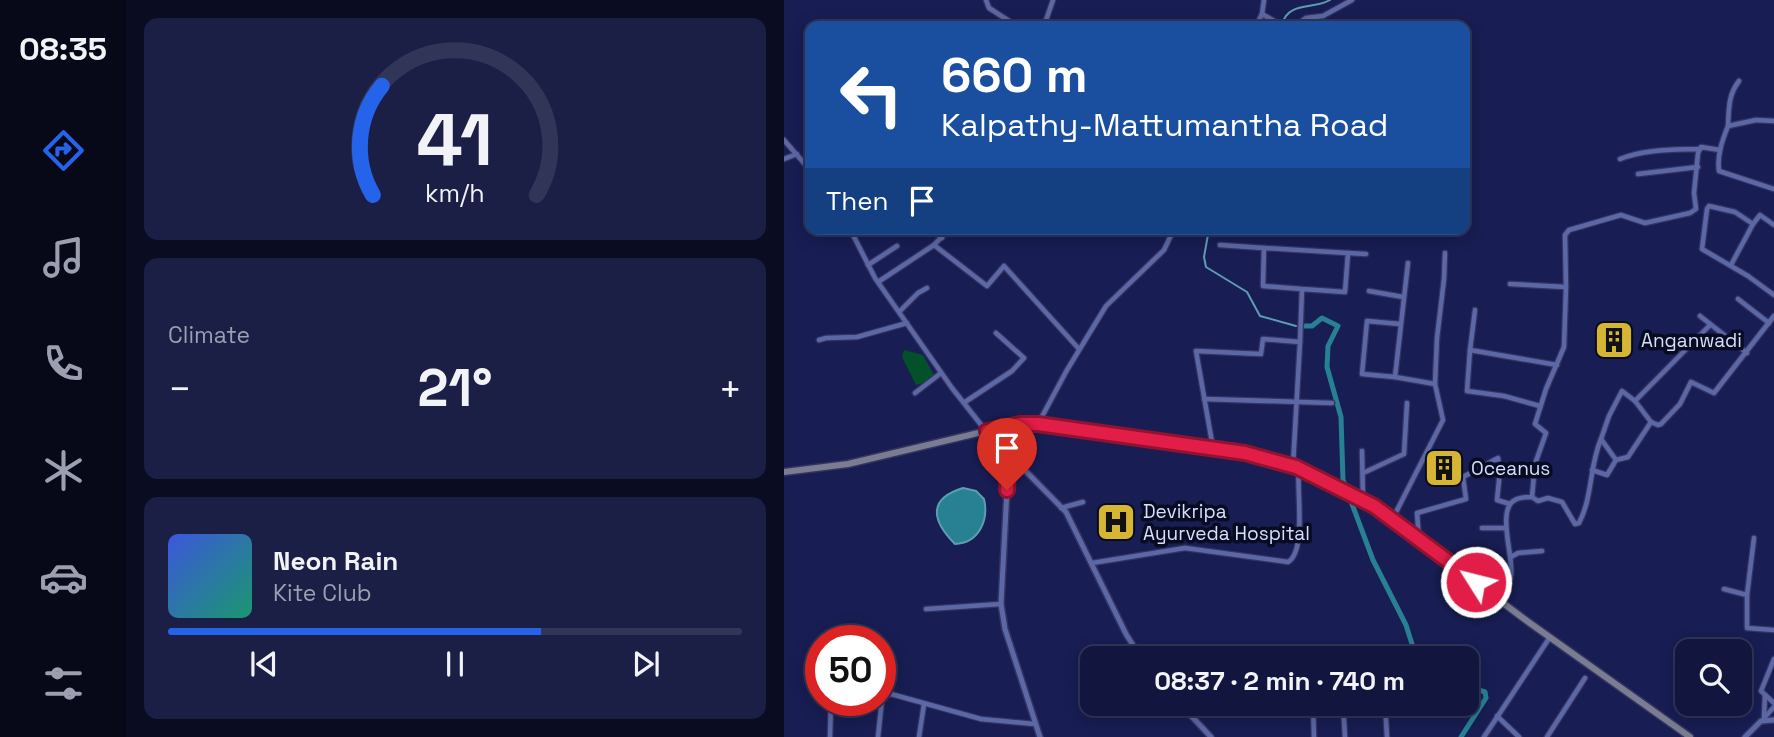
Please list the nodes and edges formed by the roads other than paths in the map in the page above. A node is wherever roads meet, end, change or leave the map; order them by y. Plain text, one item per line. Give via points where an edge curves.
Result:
1 (986, 0) edge
2 (1053, 0) edge
3 (1264, 0) edge
4 (1352, 0) edge
5 (1262, 15) junction
6 (1009, 21) edge
7 (1046, 21) edge
8 (1259, 21) edge
9 (1273, 21) edge
10 (1302, 21) edge
11 (1739, 81) dead end
12 (1774, 121) edge
13 (1728, 126) junction
14 (784, 140) edge
15 (1700, 149) junction
16 (1720, 150) junction
17 (797, 154) junction
18 (784, 159) edge
19 (1620, 159) dead end
20 (805, 164) edge
21 (1698, 167) junction
22 (1638, 174) dead end
23 (1774, 189) edge
24 (1753, 223) junction
25 (1774, 225) edge
26 (853, 235) edge
27 (940, 235) edge
28 (944, 235) edge
29 (1171, 235) edge
30 (942, 238) junction
31 (934, 245) junction
32 (1220, 245) dead end
33 (897, 246) dead end
34 (1264, 248) junction
35 (1348, 253) junction
36 (1445, 253) dead end
37 (1366, 254) dead end
38 (1408, 263) dead end
39 (868, 265) junction
40 (1731, 265) junction
41 (878, 282) junction
42 (1510, 284) dead end
43 (1566, 286) junction
44 (927, 288) dead end
45 (1302, 289) junction
46 (1368, 291) dead end
47 (1774, 295) edge
48 (1403, 297) junction
49 (1738, 299) dead end
50 (1475, 310) dead end
51 (900, 312) junction
52 (1700, 316) dead end
53 (1774, 316) edge
54 (907, 323) junction
55 (1769, 323) junction
56 (1400, 324) junction
57 (1710, 325) junction
58 (996, 333) dead end
59 (819, 341) dead end
60 (1300, 342) junction
61 (1079, 349) junction
62 (1470, 351) junction
63 (1747, 353) junction
64 (1557, 365) junction
65 (941, 373) junction
66 (1395, 377) junction
67 (1435, 384) junction
68 (915, 393) dead end
69 (1203, 399) junction
70 (1635, 401) junction
71 (965, 402) junction
72 (1296, 402) junction
73 (1332, 403) dead end
74 (1407, 403) dead end
75 (1540, 406) junction
76 (1651, 422) junction
77 (1027, 424) junction
78 (1038, 424) junction
79 (987, 431) junction
80 (1601, 439) junction
81 (1213, 448) junction
82 (1362, 451) dead end
83 (1009, 454) junction
84 (1616, 460) junction
85 (1296, 467) junction
86 (1592, 470) junction
87 (784, 472) edge
88 (1363, 473) junction
89 (1532, 497) junction
90 (1363, 500) junction
91 (1083, 502) dead end
92 (1510, 504) junction
93 (1061, 508) junction
94 (1392, 520) junction
95 (1482, 528) dead end
96 (1505, 528) junction
97 (1754, 538) dead end
98 (1419, 540) junction
99 (1542, 551) dead end
100 (1511, 557) junction
101 (1092, 563) junction
102 (1724, 589) dead end
103 (1748, 595) junction
104 (1498, 599) junction
105 (1001, 604) junction
106 (926, 609) dead end
107 (1774, 631) edge
108 (1550, 637) junction
109 (1134, 646) edge
110 (1774, 659) edge
111 (1585, 678) dead end
112 (1765, 695) junction
113 (924, 704) junction
114 (1774, 705) edge
115 (831, 716) edge
116 (1191, 716) edge
117 (1313, 716) edge
118 (1344, 716) edge
119 (1386, 716) edge
120 (1497, 716) junction
121 (1763, 719) junction
122 (1774, 720) edge
123 (1035, 724) junction
124 (830, 737) edge
125 (878, 737) edge
126 (919, 737) edge
127 (1040, 737) edge
128 (1211, 737) edge
129 (1314, 737) edge
130 (1345, 737) edge
131 (1387, 737) edge
132 (1484, 737) edge
133 (1519, 737) edge
134 (1547, 737) edge
135 (1690, 737) edge
136 (1745, 737) edge

1 - 6 street via 989,8
2 - 7 street
3 - 5 street
4 - 10 street via 1323,16
5 - 8 street
5 - 9 street
11 - 13 street via 1730,96
12 - 13 street
13 - 16 street
14 - 17 street
15 - 16 street
15 - 19 street via 1633,153
15 - 21 street
16 - 23 street via 1719,171
17 - 18 street
17 - 20 street
21 - 22 street
21 - 43 street via 1696,209 1690,213 1645,222 1621,215 1569,230 1564,241
24 - 25 street via 1759,215
24 - 40 street
24 - 40 street via 1709,205 1702,248
26 - 39 street
27 - 30 street
28 - 30 street
29 - 61 street via 1164,250 1106,306
30 - 31 street
31 - 41 street
31 - 61 street via 986,286 1004,266
32 - 34 street
33 - 39 street
34 - 35 street
34 - 45 street via 1263,286
35 - 37 street
35 - 45 street via 1345,292
36 - 67 street
38 - 48 street
39 - 41 street
40 - 47 street
41 - 51 street
42 - 43 street
43 - 64 street via 1564,347
44 - 51 street
45 - 60 street
46 - 48 street
48 - 56 street
49 - 55 street
50 - 62 street
51 - 54 street
52 - 57 street
53 - 55 street
54 - 59 street via 857,337
54 - 65 street
55 - 63 street
56 - 66 street
56 - 66 street via 1367,320 1363,374
57 - 63 street
57 - 70 street
58 - 71 street via 1024,358
60 - 69 street via 1263,339 1261,354 1196,351
60 - 72 street
61 - 78 street
62 - 64 street
62 - 75 street via 1467,391
63 - 76 street via 1714,393 1691,382 1680,404 1661,424
64 - 75 street
65 - 68 street
65 - 71 street
66 - 67 street
67 - 94 street via 1443,420
69 - 72 street
69 - 81 street
70 - 76 street
70 - 80 street via 1622,391
71 - 79 street
72 - 73 street
72 - 85 street
74 - 88 street via 1404,454
75 - 89 street via 1535,424 1546,433 1535,464
76 - 84 street via 1628,457
77 - 78 main road
77 - 79 main road
77 - 83 street
78 - 81 main road
79 - 83 street
79 - 87 main road via 848,464
79 - 105 street via 1008,471
80 - 84 street
80 - 86 street
81 - 85 main road
82 - 88 street
83 - 93 street
84 - 86 street via 1607,475
85 - 90 main road
85 - 101 street via 1300,514 1295,554 1288,562 1185,548
86 - 89 street via 1590,497 1579,523 1572,521 1562,502
88 - 90 street
89 - 92 street
90 - 94 main road
91 - 93 street
92 - 96 street
92 - 98 street via 1497,500 1498,458 1464,477 1466,499 1417,513
93 - 101 street
94 - 98 main road
95 - 96 street
96 - 100 street
97 - 103 street
98 - 104 main road
99 - 100 street
100 - 104 street via 1511,577
101 - 109 street
102 - 103 street
103 - 107 street via 1747,628
104 - 108 main road
105 - 106 street
105 - 123 street
108 - 120 street
108 - 135 main road
110 - 112 street via 1761,691
111 - 134 street
112 - 114 street
112 - 121 street
113 - 123 street via 981,719
113 - 125 street via 885,695
113 - 126 street
114 - 121 street
115 - 124 street
116 - 128 street
117 - 129 street
118 - 130 street
119 - 131 street
120 - 132 street
120 - 133 street
121 - 122 street
121 - 136 street
123 - 127 street

